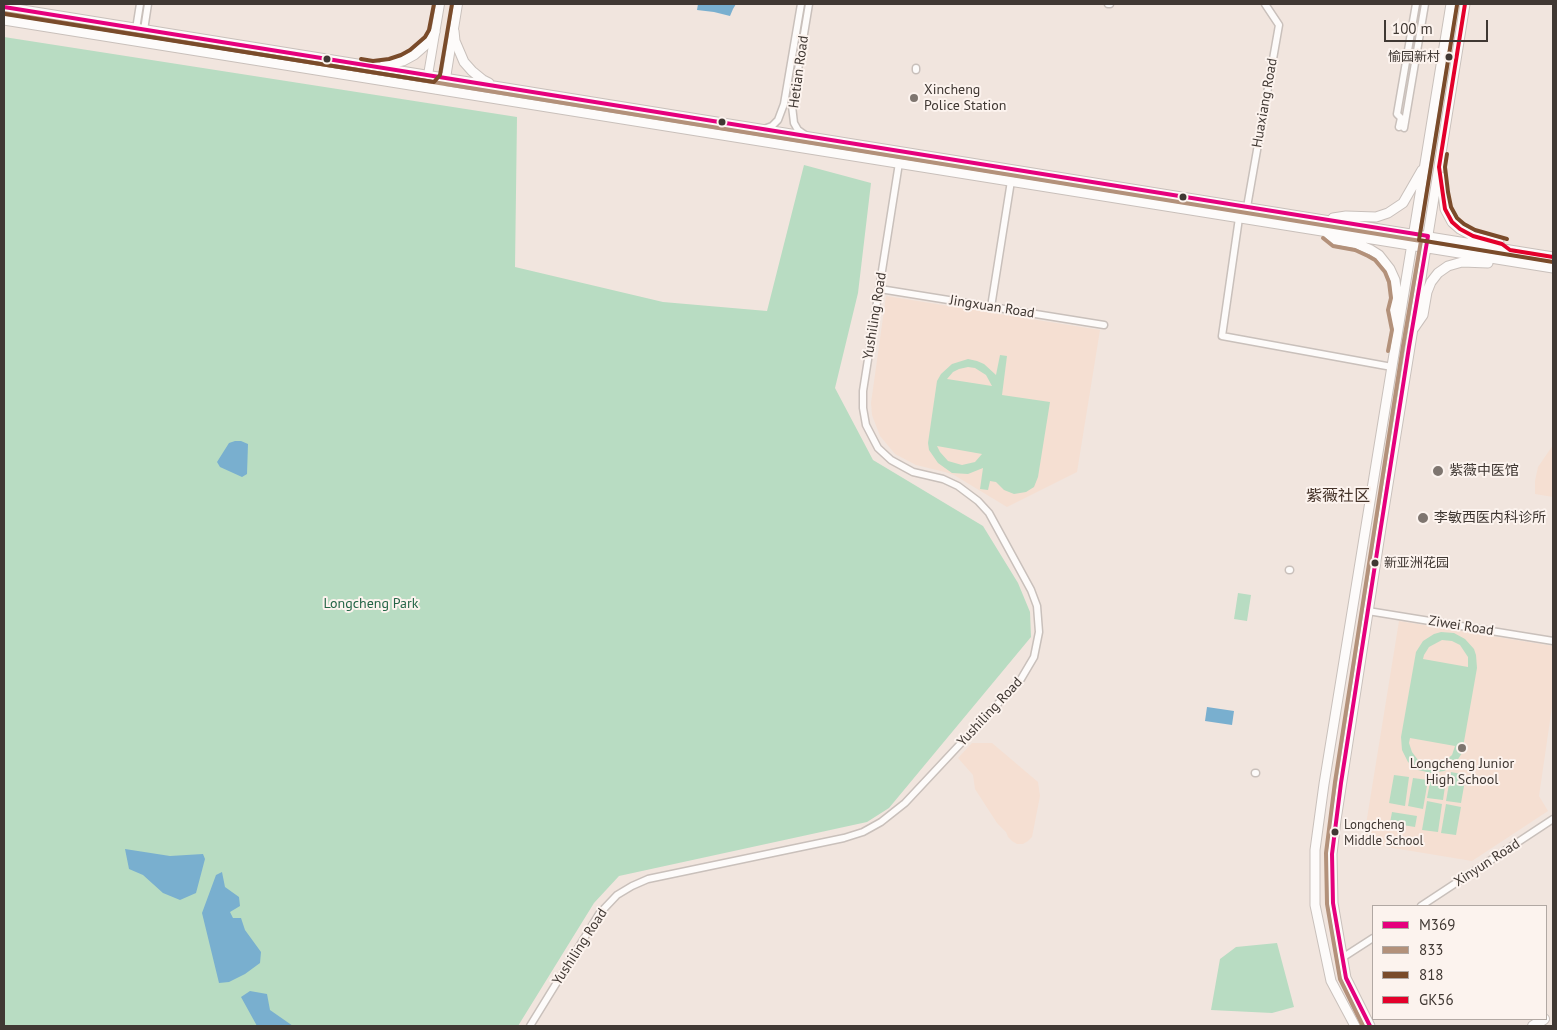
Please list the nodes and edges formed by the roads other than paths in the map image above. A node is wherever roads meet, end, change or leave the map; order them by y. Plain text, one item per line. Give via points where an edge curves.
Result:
1 (140, 4) edge
2 (148, 4) edge
3 (440, 4) edge
4 (458, 4) edge
5 (801, 4) edge
6 (809, 4) edge
7 (1265, 4) edge
8 (1416, 4) edge
9 (1425, 4) edge
10 (1451, 4) edge
11 (1465, 4) edge
12 (4, 7) edge
13 (4, 20) edge
14 (140, 29) junction
15 (454, 31) junction
16 (435, 32) junction
17 (373, 67) junction
18 (428, 76) junction
19 (446, 78) junction
20 (498, 87) junction
21 (436, 89) junction
22 (764, 129) junction
23 (806, 136) junction
24 (899, 163) junction
25 (1425, 165) junction
26 (1439, 167) junction
27 (1011, 181) junction
28 (1248, 207) junction
29 (1305, 216) junction
30 (1239, 218) junction
31 (1328, 220) junction
32 (1283, 225) junction
33 (1325, 232) junction
34 (1414, 234) junction
35 (1428, 236) junction
36 (1412, 246) junction
37 (1426, 248) junction
38 (1510, 250) junction
39 (1553, 256) edge
40 (1508, 261) junction
41 (1553, 268) edge
42 (880, 289) junction
43 (991, 307) junction
44 (1104, 325) dead end
45 (1398, 330) junction
46 (1412, 331) junction
47 (1392, 367) junction
48 (1368, 610) junction
49 (1553, 641) edge
50 (1553, 819) edge
51 (1423, 905) edge
52 (1372, 939) edge
53 (1342, 958) junction
54 (530, 1026) edge
55 (1355, 1026) edge
56 (1370, 1026) edge

1 - 14 street
2 - 14 street
3 - 16 street
4 - 15 street
5 - 22 street, Hetian Road via 784,104 778,120
6 - 23 street, Hetian Road via 792,106 794,123
7 - 28 street, Huaxiang Road via 1279,25
8 - 9 street via 1397,114 1402,127
10 - 25 main road
11 - 26 main road
12 - 14 main road
13 - 21 main road
14 - 17 main road
15 - 19 street
15 - 20 main road via 455,41 468,66 483,80
16 - 17 main road via 414,55 390,65
16 - 18 street
17 - 18 main road
18 - 19 main road
18 - 21 street
19 - 20 main road
19 - 21 street
20 - 22 main road
21 - 24 main road
22 - 23 main road
23 - 28 main road
24 - 27 main road
24 - 42 street, Yushiling Road
25 - 31 main road via 1403,203 1388,213
25 - 34 main road
26 - 35 main road
26 - 38 main road via 1445,208 1452,222 1473,236 1502,244
27 - 30 main road
27 - 43 street
28 - 29 main road
29 - 31 main road
29 - 32 main road via 1317,224
30 - 32 main road
30 - 47 street via 1222,336
31 - 34 main road
32 - 33 main road
33 - 36 main road
33 - 45 main road via 1335,240 1371,250 1390,269 1395,280 1394,310
34 - 35 main road
34 - 36 main road
35 - 37 main road
35 - 38 main road
36 - 37 main road
36 - 45 main road
37 - 40 main road
37 - 46 main road
38 - 39 main road
40 - 41 main road
40 - 46 main road via 1462,262 1438,273 1427,292 1423,314
42 - 43 street, Jingxuan Road
42 - 54 street, Yushiling Road via 863,399 870,433 878,448 898,465 958,486 989,513 1037,606 1039,632 1030,665 1021,679 905,803 873,827 844,838 648,879 617,895 600,914
43 - 44 street, Jingxuan Road
45 - 47 main road
46 - 48 main road
47 - 55 main road via 1315,850 1315,905 1331,981
48 - 49 street, Ziwei Road
48 - 53 main road via 1332,854 1333,903
50 - 51 street, Xinyun Road
52 - 53 street
53 - 56 main road via 1346,978

